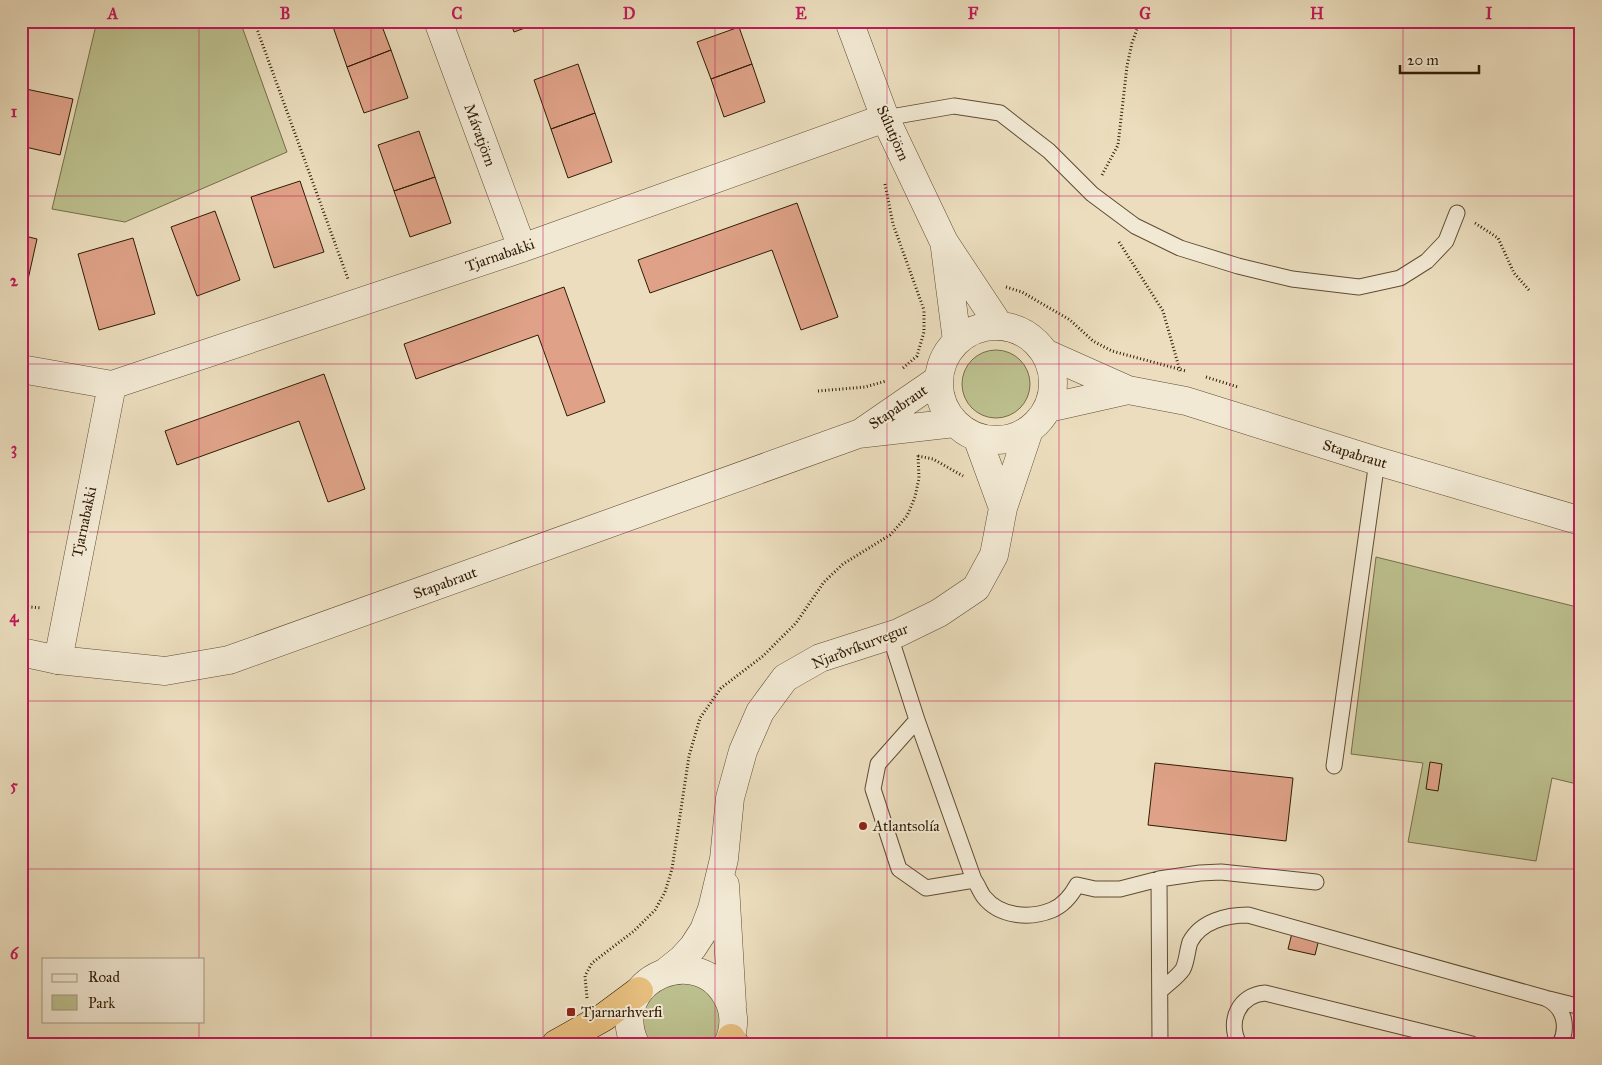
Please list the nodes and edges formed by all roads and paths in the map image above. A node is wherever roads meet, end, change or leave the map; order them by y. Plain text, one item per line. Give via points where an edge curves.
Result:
1 (254, 21) edge
2 (438, 21) edge
3 (849, 21) edge
4 (885, 118) junction
5 (884, 178) dead end
6 (1457, 213) joint
7 (944, 242) junction
8 (522, 248) junction
9 (1529, 290) dead end
10 (357, 303) junction
11 (924, 310) dead end
12 (999, 325) junction
13 (957, 341) junction
14 (1045, 353) junction
15 (21, 368) edge
16 (938, 379) junction
17 (112, 385) junction
18 (1128, 390) junction
19 (1048, 408) junction
20 (966, 430) junction
21 (1029, 430) junction
22 (858, 434) junction
23 (918, 456) dead end
24 (1377, 461) junction
25 (967, 477) dead end
26 (1003, 508) junction
27 (1581, 521) edge
28 (890, 636) junction
29 (21, 652) edge
30 (58, 660) junction
31 (917, 720) junction
32 (1334, 766) dead end
33 (724, 859) junction
34 (1159, 879) junction
35 (974, 880) junction
36 (1316, 882) dead end
37 (667, 971) junction
38 (1160, 990) junction
39 (639, 991) junction
40 (1545, 998) junction
41 (1581, 1007) edge
42 (732, 1010) junction
43 (731, 1042) edge
44 (556, 1044) edge
45 (635, 1044) edge
46 (1160, 1044) edge
47 (1239, 1044) edge
48 (1472, 1044) edge
49 (1560, 1044) edge

1 - 10 path
2 - 8 street, Mávatjörn
3 - 4 street, Súlutjörn
4 - 6 lane via 954,106 1000,114 1049,151 1092,194 1135,226 1180,248 1292,279 1359,287 1400,278 1427,261 1446,241
4 - 7 street, Súlutjörn
4 - 8 street, Tjarnabakki
5 - 11 path via 893,224
6 - 9 path via 1498,238 1514,273
7 - 12 street, Súlutjörn
7 - 13 street, Súlutjörn
8 - 10 street, Tjarnabakki
10 - 17 street, Tjarnabakki
12 - 13 street, Stapabraut via 970,332
12 - 14 street, Stapabraut via 1017,329 1033,339
13 - 16 street, Stapabraut via 941,365
14 - 18 street, Stapabraut
14 - 19 street, Stapabraut via 1053,380
15 - 17 street, Tjarnabakki
16 - 20 street, Stapabraut via 945,410
16 - 22 street, Stapabraut
17 - 30 street, Tjarnabakki
18 - 19 street, Stapabraut
18 - 24 street, Stapabraut via 1186,401
19 - 21 street, Stapabraut
20 - 21 street, Stapabraut via 995,440 1012,438
20 - 22 street, Stapabraut
20 - 26 street
21 - 26 street, Njarðvíkurvegur
22 - 30 street, Stapabraut via 230,660 166,671
23 - 25 path via 932,459
24 - 27 street, Stapabraut
24 - 32 lane
26 - 28 street, Njarðvíkurvegur via 994,555 976,588 939,613
28 - 31 lane
28 - 33 street, Njarðvíkurvegur via 820,658 785,678 760,712 742,751 730,798
29 - 30 street, Stapabraut
31 - 35 lane
31 - 35 lane via 878,764 873,789 898,869 926,888
33 - 37 street, Njarðvíkurvegur via 704,930 682,960
33 - 42 street, Njarðvíkurvegur
34 - 35 lane via 1120,888 1077,886 1054,910 1029,915 1004,911 993,905
34 - 36 lane via 1221,872
34 - 38 lane
37 - 39 street, Njarðvíkurvegur via 651,979
37 - 42 street, Njarðvíkurvegur via 684,969 715,981 726,994
38 - 40 lane via 1182,970 1191,942 1201,929 1223,917 1248,915
38 - 46 lane
39 - 44 highway via 604,1017
39 - 45 street via 629,1020
40 - 41 lane
40 - 49 lane via 1553,1002 1563,1015 1565,1028
42 - 43 street, Njarðvíkurvegur
47 - 48 lane via 1234,1025 1239,1008 1252,996 1270,993

